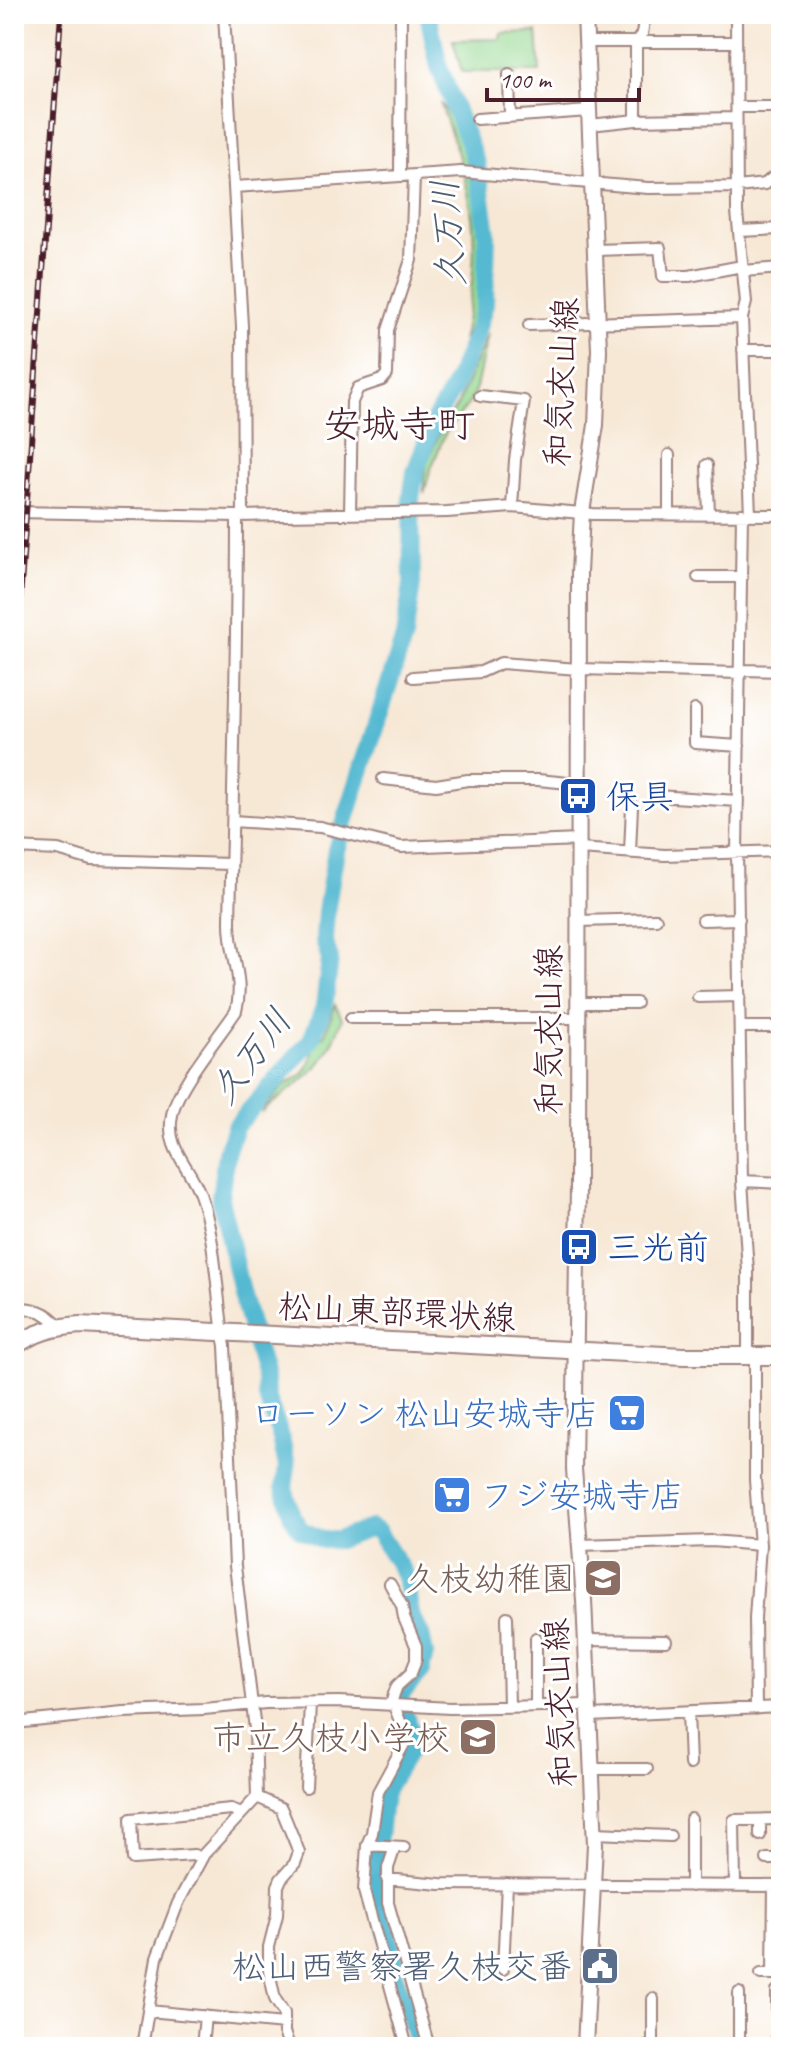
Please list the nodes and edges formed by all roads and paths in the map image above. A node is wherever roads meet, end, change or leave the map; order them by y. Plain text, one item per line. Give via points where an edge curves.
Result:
1 (224, 14) edge
2 (401, 14) edge
3 (585, 14) edge
4 (645, 14) edge
5 (736, 14) edge
6 (586, 42) junction
7 (636, 42) junction
8 (736, 42) junction
9 (509, 74) dead end
10 (781, 107) edge
11 (736, 112) junction
12 (510, 117) junction
13 (590, 118) junction
14 (477, 119) dead end
15 (636, 120) junction
16 (781, 175) edge
17 (400, 176) junction
18 (414, 176) junction
19 (592, 181) junction
20 (234, 187) junction
21 (737, 187) junction
22 (781, 229) edge
23 (739, 231) junction
24 (595, 250) junction
25 (743, 268) junction
26 (781, 268) edge
27 (742, 318) junction
28 (597, 321) junction
29 (529, 325) dead end
30 (743, 350) junction
31 (781, 350) edge
32 (480, 396) dead end
33 (669, 455) dead end
34 (707, 465) dead end
35 (512, 507) junction
36 (14, 512) edge
37 (582, 512) junction
38 (350, 513) junction
39 (709, 513) junction
40 (669, 514) junction
41 (746, 514) junction
42 (781, 515) edge
43 (240, 516) junction
44 (698, 577) dead end
45 (742, 577) junction
46 (578, 669) junction
47 (741, 671) junction
48 (781, 671) edge
49 (413, 677) dead end
50 (695, 710) dead end
51 (739, 746) junction
52 (383, 779) dead end
53 (579, 784) junction
54 (656, 796) dead end
55 (738, 801) junction
56 (632, 806) dead end
57 (233, 821) junction
58 (579, 844) junction
59 (14, 848) edge
60 (781, 851) edge
61 (630, 852) junction
62 (737, 853) junction
63 (231, 864) junction
64 (656, 919) dead end
65 (739, 919) junction
66 (703, 920) dead end
67 (578, 921) junction
68 (740, 996) junction
69 (698, 997) dead end
70 (578, 1003) junction
71 (636, 1003) dead end
72 (351, 1018) dead end
73 (577, 1018) junction
74 (741, 1027) junction
75 (781, 1027) edge
76 (742, 1181) junction
77 (781, 1183) edge
78 (14, 1307) edge
79 (60, 1327) junction
80 (227, 1332) junction
81 (14, 1347) edge
82 (576, 1351) junction
83 (752, 1356) junction
84 (781, 1356) edge
85 (579, 1545) junction
86 (760, 1545) junction
87 (390, 1584) dead end
88 (508, 1617) dead end
89 (536, 1638) dead end
90 (586, 1640) junction
91 (666, 1641) dead end
92 (310, 1703) junction
93 (252, 1705) junction
94 (536, 1705) junction
95 (509, 1706) junction
96 (399, 1707) junction
97 (781, 1707) edge
98 (756, 1709) junction
99 (589, 1711) junction
100 (688, 1712) junction
101 (14, 1723) edge
102 (690, 1764) dead end
103 (592, 1769) junction
104 (647, 1769) dead end
105 (306, 1787) dead end
106 (257, 1797) junction
107 (242, 1813) junction
108 (692, 1819) dead end
109 (781, 1819) edge
110 (760, 1820) junction
111 (594, 1833) junction
112 (760, 1835) dead end
113 (670, 1836) dead end
114 (369, 1846) junction
115 (202, 1858) junction
116 (387, 1879) junction
117 (507, 1884) junction
118 (594, 1885) junction
119 (691, 1886) junction
120 (735, 1886) junction
121 (778, 1886) edge
122 (503, 1969) dead end
123 (772, 1974) edge
124 (777, 1991) dead end
125 (739, 1993) dead end
126 (653, 1999) dead end
127 (149, 2011) junction
128 (205, 2016) junction
129 (284, 2024) junction
130 (146, 2046) edge
131 (653, 2046) edge
132 (202, 2047) edge
133 (289, 2047) edge
134 (407, 2047) edge
135 (429, 2047) edge
136 (585, 2047) edge
137 (615, 2047) edge
138 (638, 2047) edge
139 (678, 2047) edge
140 (717, 2047) edge
141 (739, 2047) edge
142 (779, 2047) edge

1 - 20 street
2 - 17 street
3 - 6 main road, 和気衣山線
4 - 7 street
5 - 8 street
6 - 7 street
6 - 13 main road, 和気衣山線
7 - 8 street
7 - 15 street
8 - 11 street
9 - 12 street
10 - 11 street
11 - 15 street
11 - 21 street
12 - 13 street
12 - 14 street
13 - 15 street
13 - 19 main road, 和気衣山線
16 - 21 street via 765,184
17 - 18 street
17 - 20 street
18 - 19 street via 461,172
18 - 38 street via 411,260 388,330 387,374 358,388 352,402
19 - 21 street via 648,188
19 - 24 main road, 和気衣山線
20 - 43 street via 242,326
21 - 23 street
22 - 23 street
23 - 25 street
24 - 25 street via 660,248 663,276
24 - 28 main road, 和気衣山線
25 - 26 street
25 - 27 street
27 - 28 street
27 - 30 street
28 - 29 street
28 - 37 main road, 和気衣山線 via 596,425
30 - 31 street
30 - 41 street
32 - 35 street via 524,401
33 - 40 street
34 - 39 street
35 - 37 street
35 - 38 street
36 - 43 street
37 - 40 street
37 - 46 main road, 和気衣山線
38 - 43 street
39 - 40 street
39 - 41 street
41 - 42 street
41 - 45 street
43 - 57 street
44 - 45 street
45 - 47 street
46 - 47 street
46 - 49 street via 501,663 481,672
46 - 53 main road, 和気衣山線
47 - 48 street
47 - 51 street
50 - 51 street via 695,743
51 - 55 street
52 - 53 street via 436,785 468,780
53 - 58 main road, 和気衣山線
54 - 55 street
55 - 62 street
56 - 61 street
57 - 58 street via 333,830 401,847
57 - 63 street
58 - 61 street
58 - 67 main road, 和気衣山線
59 - 63 street via 58,850 91,860
60 - 62 street
61 - 62 street
62 - 65 street
63 - 80 street via 230,933 239,1000 175,1103 171,1122 175,1149 203,1204
64 - 67 street
65 - 66 street
65 - 68 street
67 - 70 main road, 和気衣山線
68 - 69 street
68 - 74 street
70 - 71 street
70 - 73 main road, 和気衣山線
72 - 73 street
73 - 82 main road, 和気衣山線
74 - 75 street
74 - 76 street
76 - 77 street
76 - 83 street
78 - 79 street via 37,1309
79 - 80 main road, 松山東部環状線
79 - 81 main road, 松山東部環状線
80 - 82 main road, 松山東部環状線
80 - 93 street via 235,1566
82 - 83 main road, 松山東部環状線
82 - 85 main road, 和気衣山線
83 - 84 main road, 松山東部環状線
83 - 86 street
85 - 86 street
85 - 90 main road, 和気衣山線
86 - 98 street
87 - 96 street via 416,1646 411,1673 397,1686 392,1701
88 - 95 street via 503,1651
89 - 94 street
90 - 91 street
90 - 99 main road, 和気衣山線
92 - 93 street
92 - 96 street
92 - 105 street
93 - 101 street
93 - 106 street
94 - 95 street
94 - 99 street
95 - 96 street
96 - 114 street via 404,1744 378,1792
97 - 98 street
98 - 100 street
99 - 100 street
99 - 103 main road, 和気衣山線
100 - 102 street
103 - 104 street
103 - 111 main road, 和気衣山線
106 - 107 street
106 - 129 street via 281,1808 299,1852 278,1886 269,1947 269,1971
107 - 115 street
107 - 115 street via 231,1809 131,1819 133,1859
108 - 119 street
109 - 110 street
110 - 112 street
110 - 120 street via 734,1820 730,1849
111 - 113 street
111 - 118 main road, 和気衣山線
114 - 116 street via 397,1847
114 - 134 street via 367,1905
115 - 127 street via 161,1944
116 - 117 street
116 - 135 street via 388,1903
117 - 118 street
117 - 122 street
118 - 119 street
118 - 136 main road, 和気衣山線
119 - 120 street
120 - 121 street
121 - 123 street
124 - 142 street
125 - 141 street
126 - 131 street
127 - 128 street
127 - 130 street
128 - 129 street
128 - 132 street
129 - 133 street
131 - 138 street
131 - 139 street
137 - 138 street
139 - 140 street
140 - 141 street
141 - 142 street

